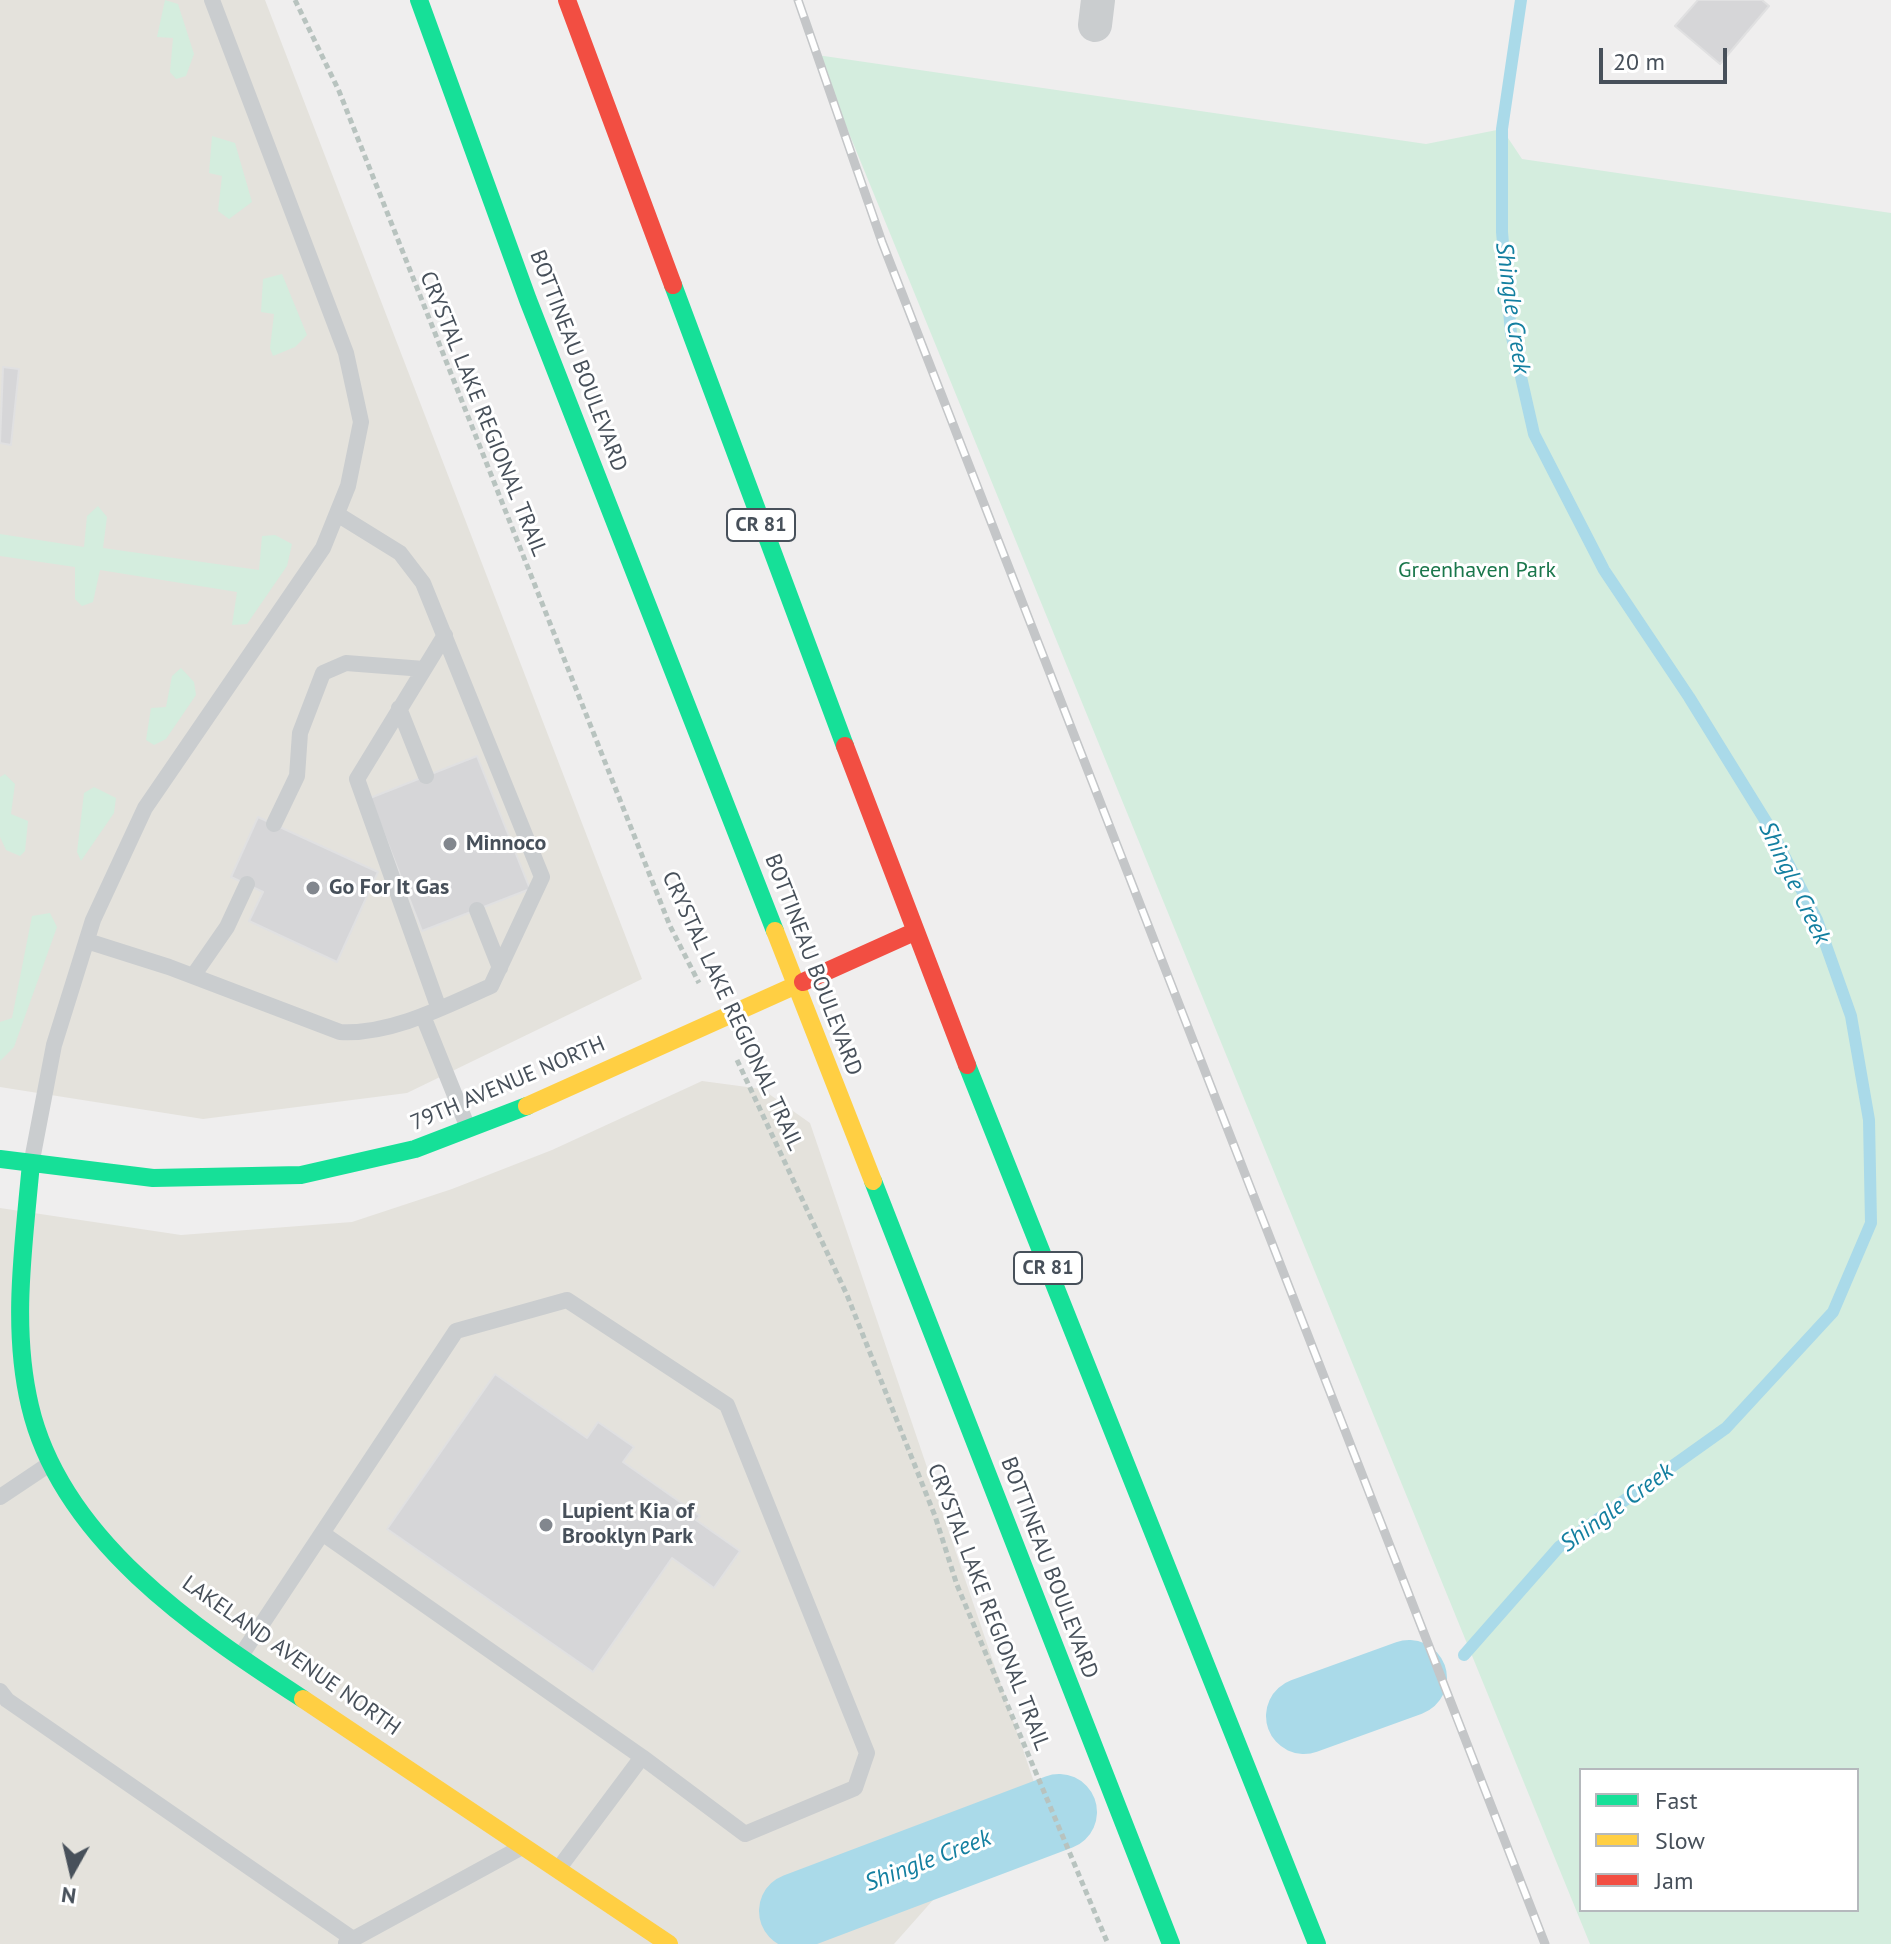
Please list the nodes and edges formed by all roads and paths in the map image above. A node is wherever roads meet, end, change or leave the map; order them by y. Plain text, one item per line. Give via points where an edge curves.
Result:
1 (212, 0) edge
2 (295, 0) edge
3 (419, 0) edge
4 (567, 0) edge
5 (337, 514) junction
6 (445, 635) junction
7 (424, 669) junction
8 (399, 708) junction
9 (426, 776) dead end
10 (274, 824) dead end
11 (247, 884) dead end
12 (477, 910) dead end
13 (914, 932) junction
14 (87, 941) junction
15 (500, 968) junction
16 (193, 976) junction
17 (795, 984) junction
18 (439, 1009) junction
19 (423, 1016) junction
20 (716, 1018) junction
21 (468, 1129) junction
22 (0, 1159) edge
23 (31, 1163) junction
24 (52, 1462) junction
25 (0, 1497) edge
26 (322, 1533) junction
27 (241, 1656) junction
28 (0, 1691) edge
29 (642, 1757) junction
30 (524, 1846) junction
31 (559, 1868) junction
32 (348, 1942) edge
33 (669, 1944) edge
34 (1108, 1944) edge
35 (1171, 1944) edge
36 (1317, 1944) edge

1 - 5 lane via 346,353 361,422
2 - 20 path, CRYSTAL LAKE REGIONAL TRAIL via 339,91 670,926
3 - 17 main road, BOTTINEAU BOULEVARD via 528,300
4 - 13 main road, CR 81
5 - 6 lane via 400,553 423,583
5 - 14 lane via 323,548 145,808
6 - 7 lane
6 - 15 lane via 542,877
7 - 8 lane
7 - 10 lane via 346,663 323,673 300,733 297,776
8 - 9 lane
8 - 18 lane via 357,779
11 - 16 lane via 227,927
12 - 15 lane
13 - 17 main road, 79TH AVENUE NORTH
13 - 36 main road, CR 81
14 - 16 lane
14 - 23 lane via 54,1045
15 - 18 lane via 491,986
16 - 19 lane via 331,1030 350,1032
17 - 20 main road, 79TH AVENUE NORTH
17 - 35 main road, BOTTINEAU BOULEVARD
18 - 19 lane
19 - 21 lane
20 - 21 main road, 79TH AVENUE NORTH
20 - 34 path, CRYSTAL LAKE REGIONAL TRAIL via 847,1295 957,1585
21 - 23 main road, 79TH AVENUE NORTH via 415,1149 301,1175 153,1178
22 - 23 main road, 79TH AVENUE NORTH
23 - 24 main road, LAKELAND AVENUE NORTH via 22,1266 23,1356 39,1437
24 - 25 lane
24 - 27 main road, LAKELAND AVENUE NORTH via 67,1496 122,1561
26 - 27 lane
26 - 29 lane
26 - 29 lane via 456,1331 567,1300 727,1405 867,1753 855,1788 745,1834
27 - 30 main road, LAKELAND AVENUE NORTH
28 - 32 lane
29 - 31 lane
30 - 31 main road, LAKELAND AVENUE NORTH
30 - 32 lane
31 - 33 main road, LAKELAND AVENUE NORTH

